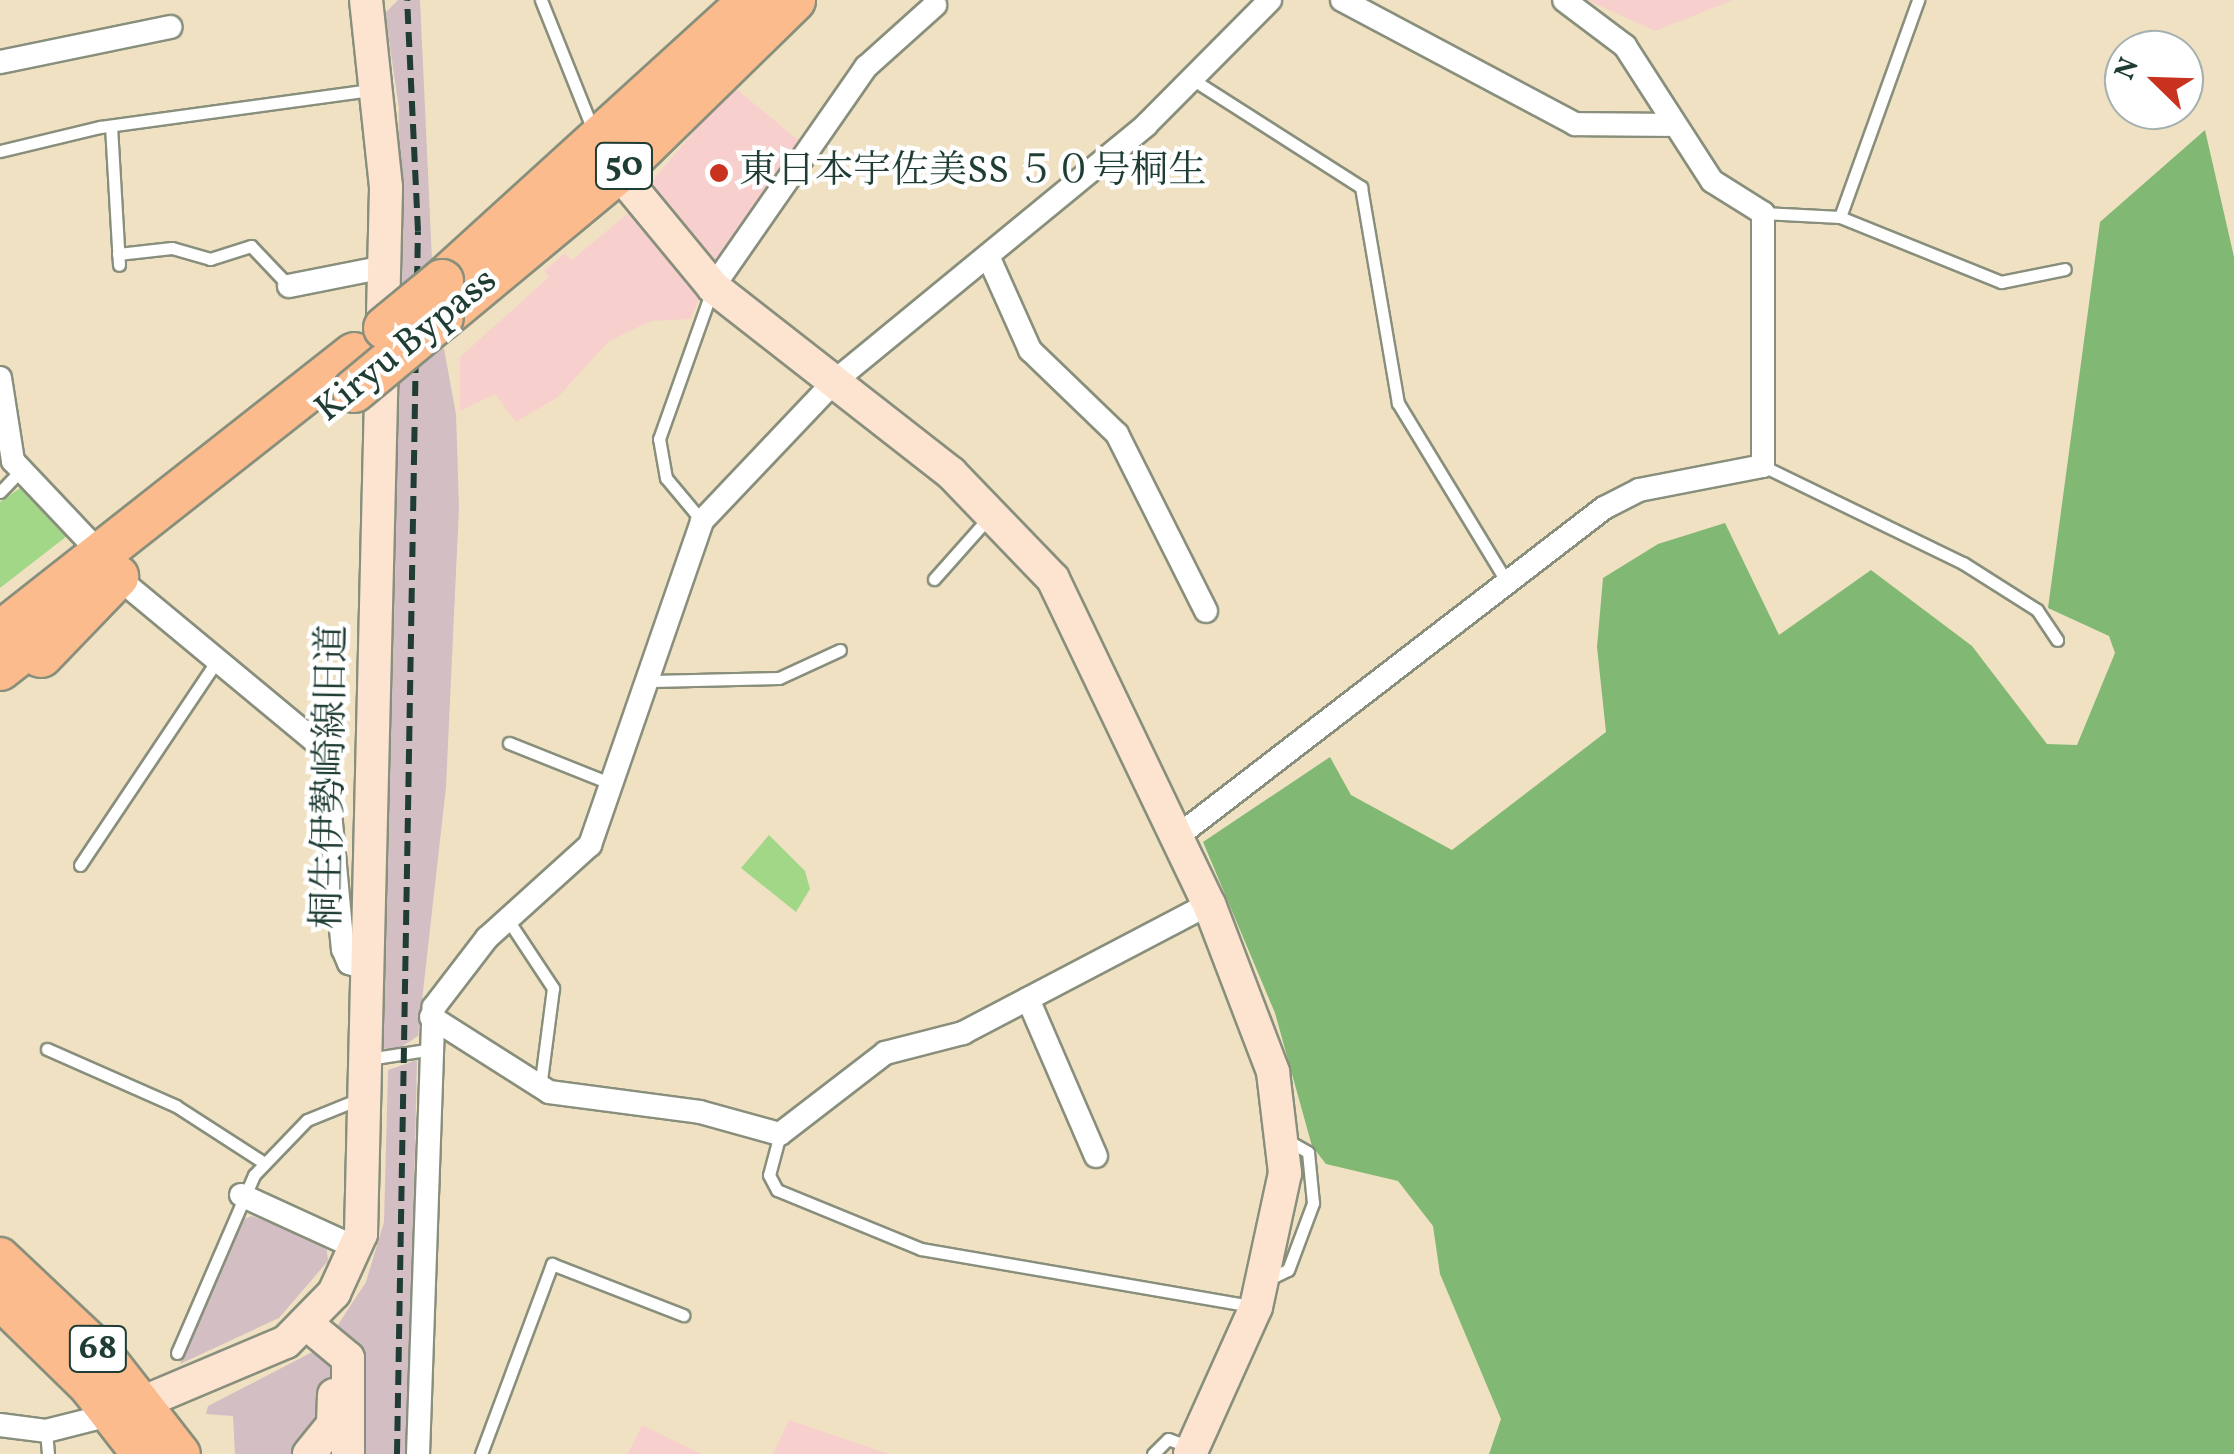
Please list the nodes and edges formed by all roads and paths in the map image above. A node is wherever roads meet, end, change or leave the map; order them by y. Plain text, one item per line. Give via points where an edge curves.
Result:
1 (541, 0) edge
2 (751, 0) edge
3 (794, 0) edge
4 (1270, 0) edge
5 (1342, 0) edge
6 (1564, 0) edge
7 (1918, 0) edge
8 (371, 1) edge
9 (935, 5) dead end
10 (170, 27) dead end
11 (0, 62) edge
12 (1192, 79) junction
13 (381, 88) junction
14 (1668, 125) junction
15 (111, 126) junction
16 (0, 150) edge
17 (608, 158) junction
18 (1763, 213) junction
19 (1840, 217) junction
20 (988, 256) junction
21 (385, 266) junction
22 (2065, 269) dead end
23 (289, 286) joint
24 (713, 287) junction
25 (0, 378) edge
26 (836, 380) junction
27 (1763, 466) junction
28 (20, 471) junction
29 (0, 492) edge
30 (992, 513) junction
31 (702, 521) junction
32 (109, 566) junction
33 (934, 579) dead end
34 (1507, 582) junction
35 (1206, 611) dead end
36 (0, 612) edge
37 (0, 633) edge
38 (2057, 640) dead end
39 (840, 650) dead end
40 (215, 663) junction
41 (0, 668) edge
42 (652, 681) junction
43 (0, 691) edge
44 (509, 743) dead end
45 (614, 785) junction
46 (1174, 840) junction
47 (80, 865) dead end
48 (1209, 904) junction
49 (508, 920) junction
50 (369, 969) junction
51 (1028, 999) junction
52 (431, 1018) junction
53 (47, 1049) dead end
54 (426, 1050) junction
55 (368, 1059) junction
56 (540, 1088) junction
57 (368, 1099) junction
58 (780, 1134) junction
59 (1096, 1156) dead end
60 (263, 1162) junction
61 (241, 1195) junction
62 (357, 1248) junction
63 (0, 1257) edge
64 (1260, 1294) junction
65 (0, 1300) edge
66 (683, 1315) dead end
67 (308, 1324) junction
68 (177, 1352) dead end
69 (130, 1409) junction
70 (0, 1425) edge
71 (47, 1442) edge
72 (331, 1450) edge
73 (1191, 1451) edge
74 (141, 1454) edge
75 (181, 1454) edge
76 (418, 1454) edge
77 (480, 1454) edge
78 (1153, 1454) edge

1 - 17 lane
2 - 17 highway, Kiryu Bypass / 50
3 - 17 highway, Kiryu Bypass / 50
4 - 12 street
5 - 14 street via 1575,124
6 - 14 street via 1625,46
7 - 19 lane
8 - 13 street, 桐生伊勢崎線旧道
9 - 24 street via 866,67
10 - 11 street
12 - 20 street
12 - 34 lane via 1361,187 1398,404
13 - 15 lane
13 - 21 street, 桐生伊勢崎線旧道
14 - 18 street via 1712,181
15 - 16 lane
15 - 23 lane via 118,260 181,248 210,260 251,246
17 - 24 street
17 - 32 highway, Kiryu Bypass / 50, bridge
18 - 19 lane
18 - 27 street
19 - 22 lane via 2001,282
20 - 26 street
20 - 35 street via 1030,350 1117,434
21 - 23 street
21 - 50 street, 桐生伊勢崎線旧道
24 - 26 street
24 - 31 lane via 658,440 666,478
25 - 28 street
26 - 30 street
26 - 31 street
27 - 34 street via 1628,494
27 - 38 lane via 1963,564 2037,610
28 - 29 lane
28 - 32 street
30 - 33 lane
30 - 46 street via 1080,622
31 - 42 street
32 - 36 highway, 50 via 49,575
32 - 37 highway, Kiryu Bypass / 50
32 - 40 street
32 - 41 highway, Kiryu Bypass / 50
32 - 43 highway, 50
34 - 46 street
39 - 42 lane via 779,678
40 - 47 lane
40 - 50 street via 328,758 342,949 349,963
42 - 45 street
44 - 45 lane
45 - 49 street via 583,854
46 - 48 street
48 - 51 street
48 - 64 street via 1262,1037 1284,1139
49 - 52 street via 460,968
49 - 56 lane via 553,988
50 - 55 street, 桐生伊勢崎線旧道
51 - 58 street via 949,1038 886,1053
51 - 59 street
52 - 54 street
52 - 56 street
53 - 60 lane via 176,1106
54 - 55 lane
54 - 76 street
55 - 57 street, 桐生伊勢崎線旧道
56 - 58 street via 700,1112
57 - 60 lane via 344,1100 307,1120
57 - 62 street, 桐生伊勢崎線旧道
58 - 64 lane via 769,1175 777,1190 921,1249
60 - 61 lane
61 - 62 street
61 - 68 lane
62 - 67 street, 桐生伊勢崎線旧道
63 - 69 main road, 68
64 - 73 street
65 - 69 main road, 68
66 - 77 lane via 552,1264
67 - 69 street, 桐生伊勢崎線旧道 via 266,1354
67 - 72 street via 348,1358
69 - 71 street
69 - 74 main road, 68
69 - 75 main road, 68
70 - 71 street
73 - 78 lane via 1168,1439

